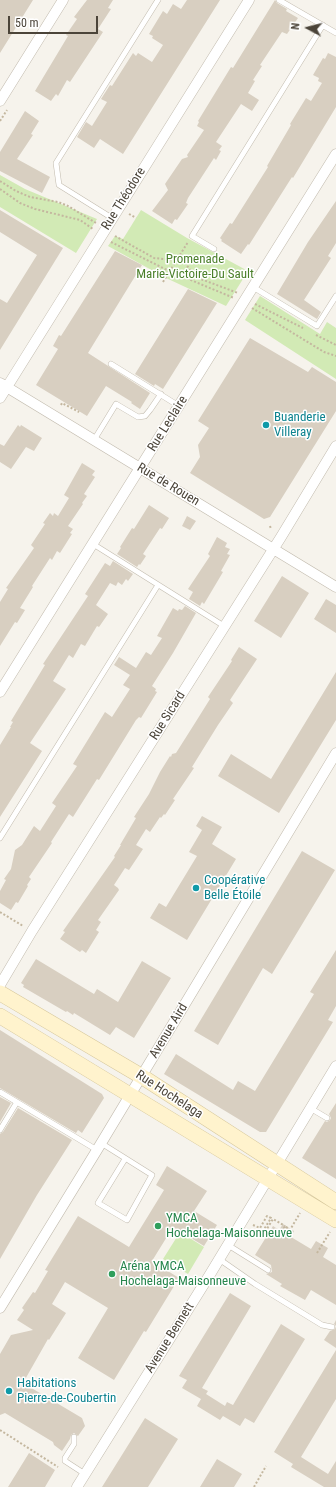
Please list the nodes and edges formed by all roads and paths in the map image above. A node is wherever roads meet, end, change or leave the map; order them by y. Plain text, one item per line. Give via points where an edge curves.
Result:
1 (63, 0) edge
2 (158, 0) edge
3 (249, 0) edge
4 (280, 0) edge
5 (323, 25) junction
6 (336, 33) edge
7 (0, 101) edge
8 (336, 154) edge
9 (0, 181) edge
10 (0, 189) edge
11 (129, 214) dead end
12 (112, 218) junction
13 (136, 218) dead end
14 (100, 226) dead end
15 (97, 231) dead end
16 (115, 236) dead end
17 (109, 239) dead end
18 (190, 240) dead end
19 (214, 249) dead end
20 (176, 260) junction
21 (169, 271) junction
22 (163, 282) dead end
23 (253, 287) junction
24 (241, 295) dead end
25 (336, 296) edge
26 (238, 300) dead end
27 (250, 300) dead end
28 (247, 305) dead end
29 (304, 329) dead end
30 (315, 335) dead end
31 (336, 345) edge
32 (336, 356) edge
33 (111, 364) dead end
34 (4, 385) edge
35 (161, 394) junction
36 (0, 398) edge
37 (61, 405) dead end
38 (180, 406) junction
39 (79, 413) dead end
40 (94, 440) junction
41 (336, 446) edge
42 (140, 468) junction
43 (270, 526) dead end
44 (271, 529) dead end
45 (92, 544) junction
46 (273, 549) junction
47 (158, 585) junction
48 (336, 587) edge
49 (224, 626) junction
50 (0, 692) edge
51 (336, 753) edge
52 (0, 838) edge
53 (0, 912) edge
54 (32, 931) junction
55 (0, 985) edge
56 (0, 993) edge
57 (0, 1016) edge
58 (336, 1066) edge
59 (141, 1076) junction
60 (0, 1092) edge
61 (130, 1094) junction
62 (17, 1102) junction
63 (310, 1108) junction
64 (326, 1118) dead end
65 (0, 1130) edge
66 (99, 1147) junction
67 (126, 1159) junction
68 (277, 1164) junction
69 (268, 1178) junction
70 (336, 1202) edge
71 (298, 1215) dead end
72 (253, 1225) dead end
73 (334, 1225) edge
74 (285, 1226) junction
75 (282, 1232) dead end
76 (228, 1245) junction
77 (317, 1253) dead end
78 (219, 1259) junction
79 (268, 1270) dead end
80 (0, 1308) edge
81 (332, 1327) dead end
82 (0, 1430) edge
83 (74, 1437) dead end
84 (266, 1466) dead end
85 (63, 1470) dead end
86 (85, 1474) junction
87 (77, 1487) edge
88 (254, 1487) edge

1 - 7 street
2 - 12 lane via 56,163 59,185
3 - 12 street, Rue Théodore
4 - 5 lane
5 - 6 lane
5 - 19 lane via 192,236
8 - 23 street, Rue Leclaire
9 - 14 path via 26,195 68,206
10 - 15 path via 20,203 80,220
11 - 13 path
12 - 34 street, Rue Théodore
16 - 20 path via 154,258
17 - 21 path
18 - 20 path
20 - 21 path
20 - 24 path via 185,263 198,278
21 - 22 path
21 - 26 path
23 - 25 lane via 317,326
23 - 38 street, Rue Leclaire
27 - 29 path
28 - 32 path via 324,352
30 - 31 path
33 - 35 lane
34 - 36 street, Rue Théodore
34 - 40 street, Rue de Rouen
35 - 38 lane
35 - 40 lane via 145,416 138,417 116,404
37 - 39 path via 62,402
38 - 42 street, Rue Leclaire
40 - 42 street, Rue de Rouen
41 - 46 street, Rue Sicard
42 - 45 street, Rue Leclaire
42 - 46 street, Rue de Rouen
43 - 44 path
45 - 47 lane
45 - 50 street, Rue Leclaire
46 - 48 street, Rue de Rouen
46 - 49 street, Rue Sicard
47 - 49 lane
47 - 52 lane
49 - 54 street, Rue Sicard
51 - 59 street, Avenue Aird
53 - 54 path
54 - 55 street, Rue Sicard
56 - 59 main road, Rue Hochelaga
57 - 61 main road, Rue Hochelaga
58 - 63 street, Avenue Bennett
59 - 61 street, Avenue Aird
59 - 68 main road, Rue Hochelaga
60 - 62 lane
61 - 66 street, Avenue Aird
61 - 69 main road, Rue Hochelaga
62 - 65 lane
62 - 66 lane
63 - 64 lane
63 - 68 street, Avenue Bennett
66 - 67 lane
66 - 80 street, Avenue Aird
67 - 67 lane via 152,1174 127,1220 98,1203
68 - 69 street, Avenue Bennett
68 - 70 main road, Rue Hochelaga
69 - 73 main road, Rue Hochelaga
69 - 76 street, Avenue Bennett
71 - 74 path via 290,1230
72 - 74 path via 260,1228 268,1216 271,1218 263,1231 265,1232 273,1219
73 - 77 path
74 - 75 path
76 - 78 street, Avenue Bennett
76 - 79 lane
78 - 81 lane via 302,1313 322,1325
78 - 86 street, Avenue Bennett
82 - 85 path
83 - 86 lane via 74,1444 65,1461
84 - 88 path
86 - 87 street, Avenue Bennett

